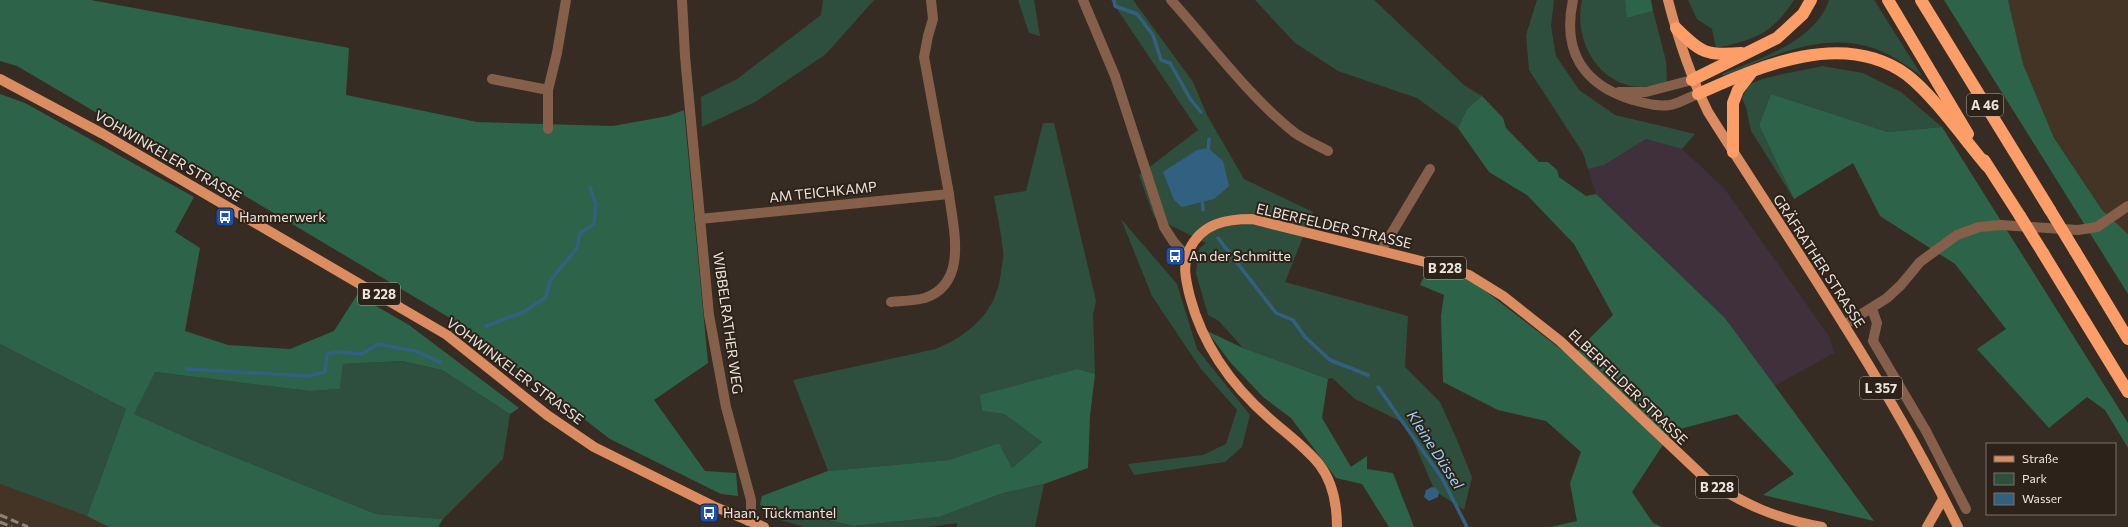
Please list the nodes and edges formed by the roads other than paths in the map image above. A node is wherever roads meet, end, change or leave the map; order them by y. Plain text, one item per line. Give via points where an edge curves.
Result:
1 (566, 0) edge
2 (682, 0) edge
3 (931, 0) edge
4 (1083, 0) edge
5 (1171, 0) edge
6 (1573, 0) edge
7 (1668, 0) edge
8 (1811, 0) edge
9 (1888, 0) edge
10 (1921, 0) edge
11 (1676, 28) junction
12 (1746, 52) junction
13 (1752, 72) junction
14 (0, 78) edge
15 (492, 79) dead end
16 (1692, 80) junction
17 (548, 90) junction
18 (1609, 92) junction
19 (1698, 94) junction
20 (548, 129) dead end
21 (1328, 151) dead end
22 (1733, 152) junction
23 (1987, 166) junction
24 (1430, 169) dead end
25 (949, 194) junction
26 (2128, 206) edge
27 (700, 219) junction
28 (1381, 251) junction
29 (1186, 256) junction
30 (891, 302) dead end
31 (1872, 309) junction
32 (1844, 325) junction
33 (2128, 339) edge
34 (2128, 392) edge
35 (1943, 499) junction
36 (1966, 509) dead end
37 (748, 522) junction
38 (764, 527) edge
39 (1337, 527) edge
40 (1822, 527) edge
41 (1927, 527) edge
42 (1958, 527) edge

1 - 17 street
2 - 27 street, WIBBELRATHER WEG
3 - 25 street via 933,18 924,57
4 - 29 street via 1115,76 1164,227
5 - 21 street via 1279,120 1296,134
6 - 18 street via 1569,30 1573,48 1586,72
7 - 11 main road, L 357
8 - 12 highway via 1804,14 1791,27 1762,46
9 - 23 highway, A 46
10 - 33 highway, A 46, bridge
11 - 12 highway via 1692,44 1711,54
11 - 16 main road, L 357
12 - 16 highway
13 - 19 highway
13 - 22 highway via 1738,90 1733,103
13 - 23 highway via 1806,56 1857,54 1880,61 1906,75 1926,93
14 - 37 main road, VOHWINKELER STRASSE / B 228 via 130,150 447,335 547,415 594,447
15 - 17 street
16 - 18 street via 1646,92
16 - 19 main road, L 357
17 - 20 street
18 - 19 street via 1656,105 1676,103
19 - 22 main road, GRÄFRATHER STRASSE / L 357
22 - 32 main road, GRÄFRATHER STRASSE / L 357
23 - 34 highway, A 46, bridge
24 - 28 street
25 - 27 street, AM TEICHKAMP
25 - 30 street via 955,260 949,280 926,298
26 - 31 street via 2097,227 2078,230 2001,225 1979,227 1957,235 1920,262 1901,286
27 - 37 street, WIBBELRATHER WEG via 709,315 726,407 751,500
28 - 29 main road, ELBERFELDER STRASSE / B 228 via 1252,219 1232,219 1217,222 1203,231 1193,241
28 - 40 main road, ELBERFELDER STRASSE / B 228 via 1469,275 1503,296 1560,341 1706,479 1725,492 1763,511 1790,521
29 - 39 main road, ELBERFELDER STRASSE / B 228 via 1185,277 1196,321 1205,339 1249,400 1320,465 1335,498
31 - 32 street
31 - 36 street, GRÄFRATHER STRASSE via 1877,323 1873,341 1926,431
32 - 35 main road, GRÄFRATHER STRASSE / L 357 via 1910,436
35 - 41 main road
35 - 42 main road, GRÄFRATHER STRASSE / L 357
37 - 38 main road, B 228

